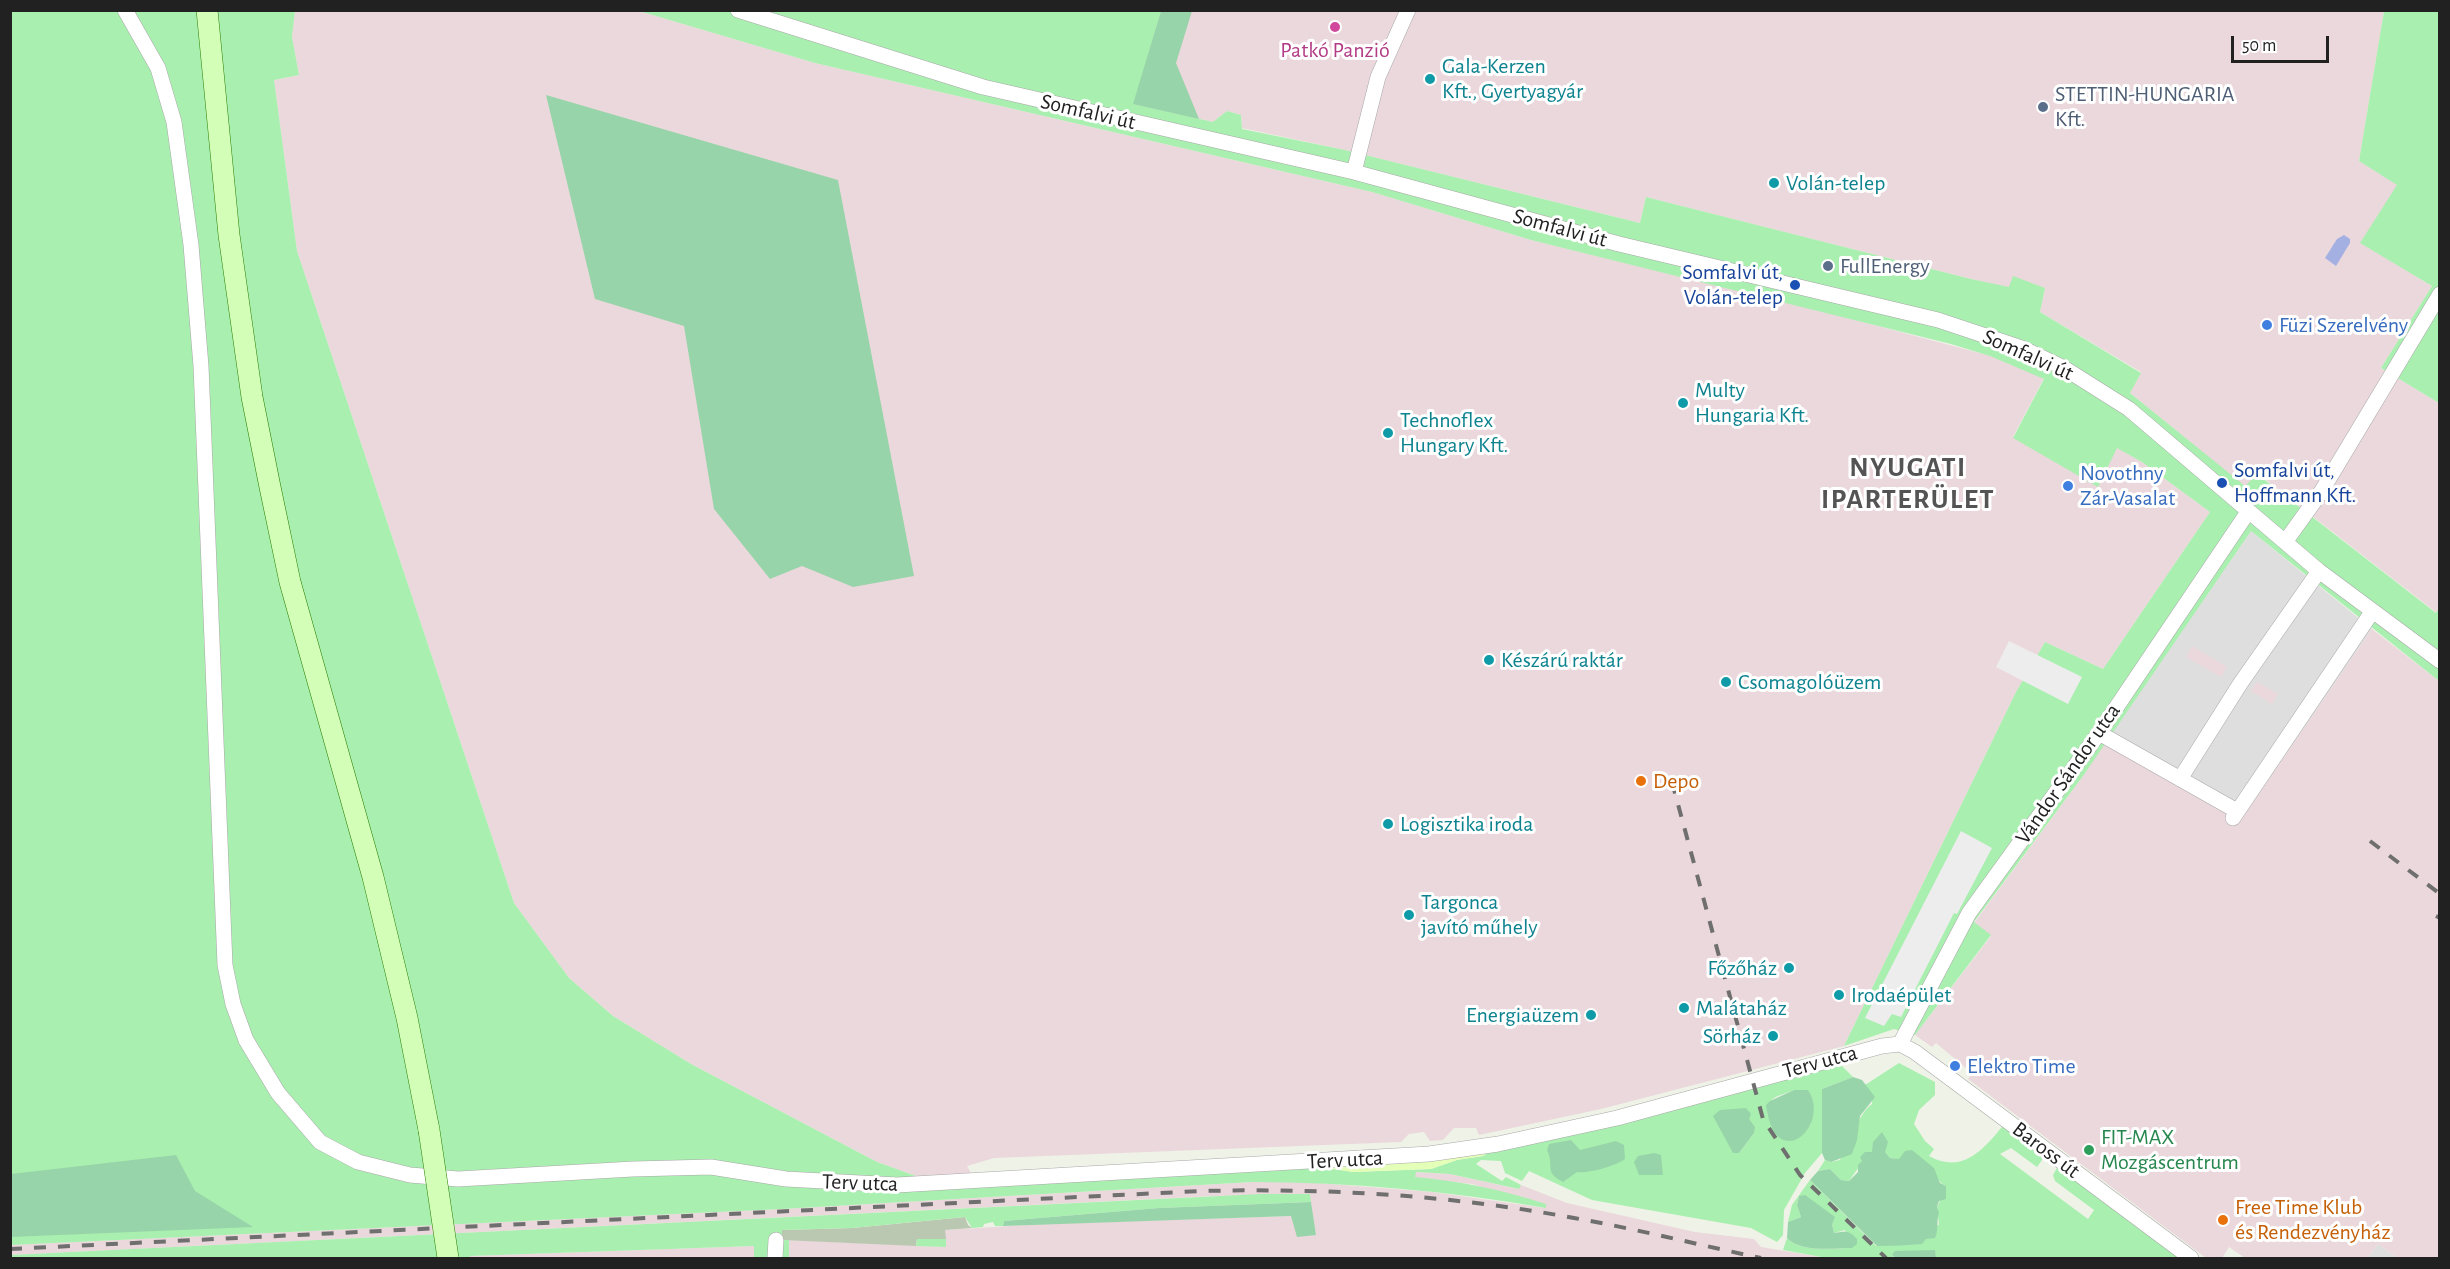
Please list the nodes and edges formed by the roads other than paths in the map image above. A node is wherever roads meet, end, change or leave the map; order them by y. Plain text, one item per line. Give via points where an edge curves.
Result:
1 (125, 10) edge
2 (207, 10) edge
3 (738, 10) edge
4 (1408, 10) edge
5 (1354, 172) junction
6 (2439, 294) edge
7 (2248, 512) junction
8 (2285, 542) junction
9 (2319, 571) junction
10 (2372, 612) junction
11 (2439, 661) edge
12 (2099, 733) junction
13 (2181, 779) junction
14 (1900, 1044) junction
15 (776, 1240) dead end
16 (448, 1258) edge
17 (776, 1258) edge
18 (2191, 1258) edge

1 - 14 street, Terv utca via 158,68 174,122 190,245 201,366 225,965 246,1040 278,1093 320,1142 369,1165 410,1175 458,1179 711,1167 778,1178 897,1185 1360,1160 1498,1144 1606,1121
2 - 16 main road, bridge via 230,247 252,397 290,582 373,877 407,1018
3 - 5 street, Somfalvi út via 983,87
4 - 5 street via 1378,77
5 - 7 street, Somfalvi út via 1619,244 1919,315 2013,344 2064,368 2129,409
6 - 8 street via 2321,492
7 - 8 street, Somfalvi út
7 - 12 street, Vándor Sándor utca
8 - 9 street, Somfalvi út
9 - 10 street, Somfalvi út
9 - 13 street via 2240,684
10 - 11 street, Somfalvi út
10 - 13 street via 2235,815
12 - 13 street
12 - 14 street, Vándor Sándor utca via 1969,913
14 - 18 street, Baross út
15 - 17 street

